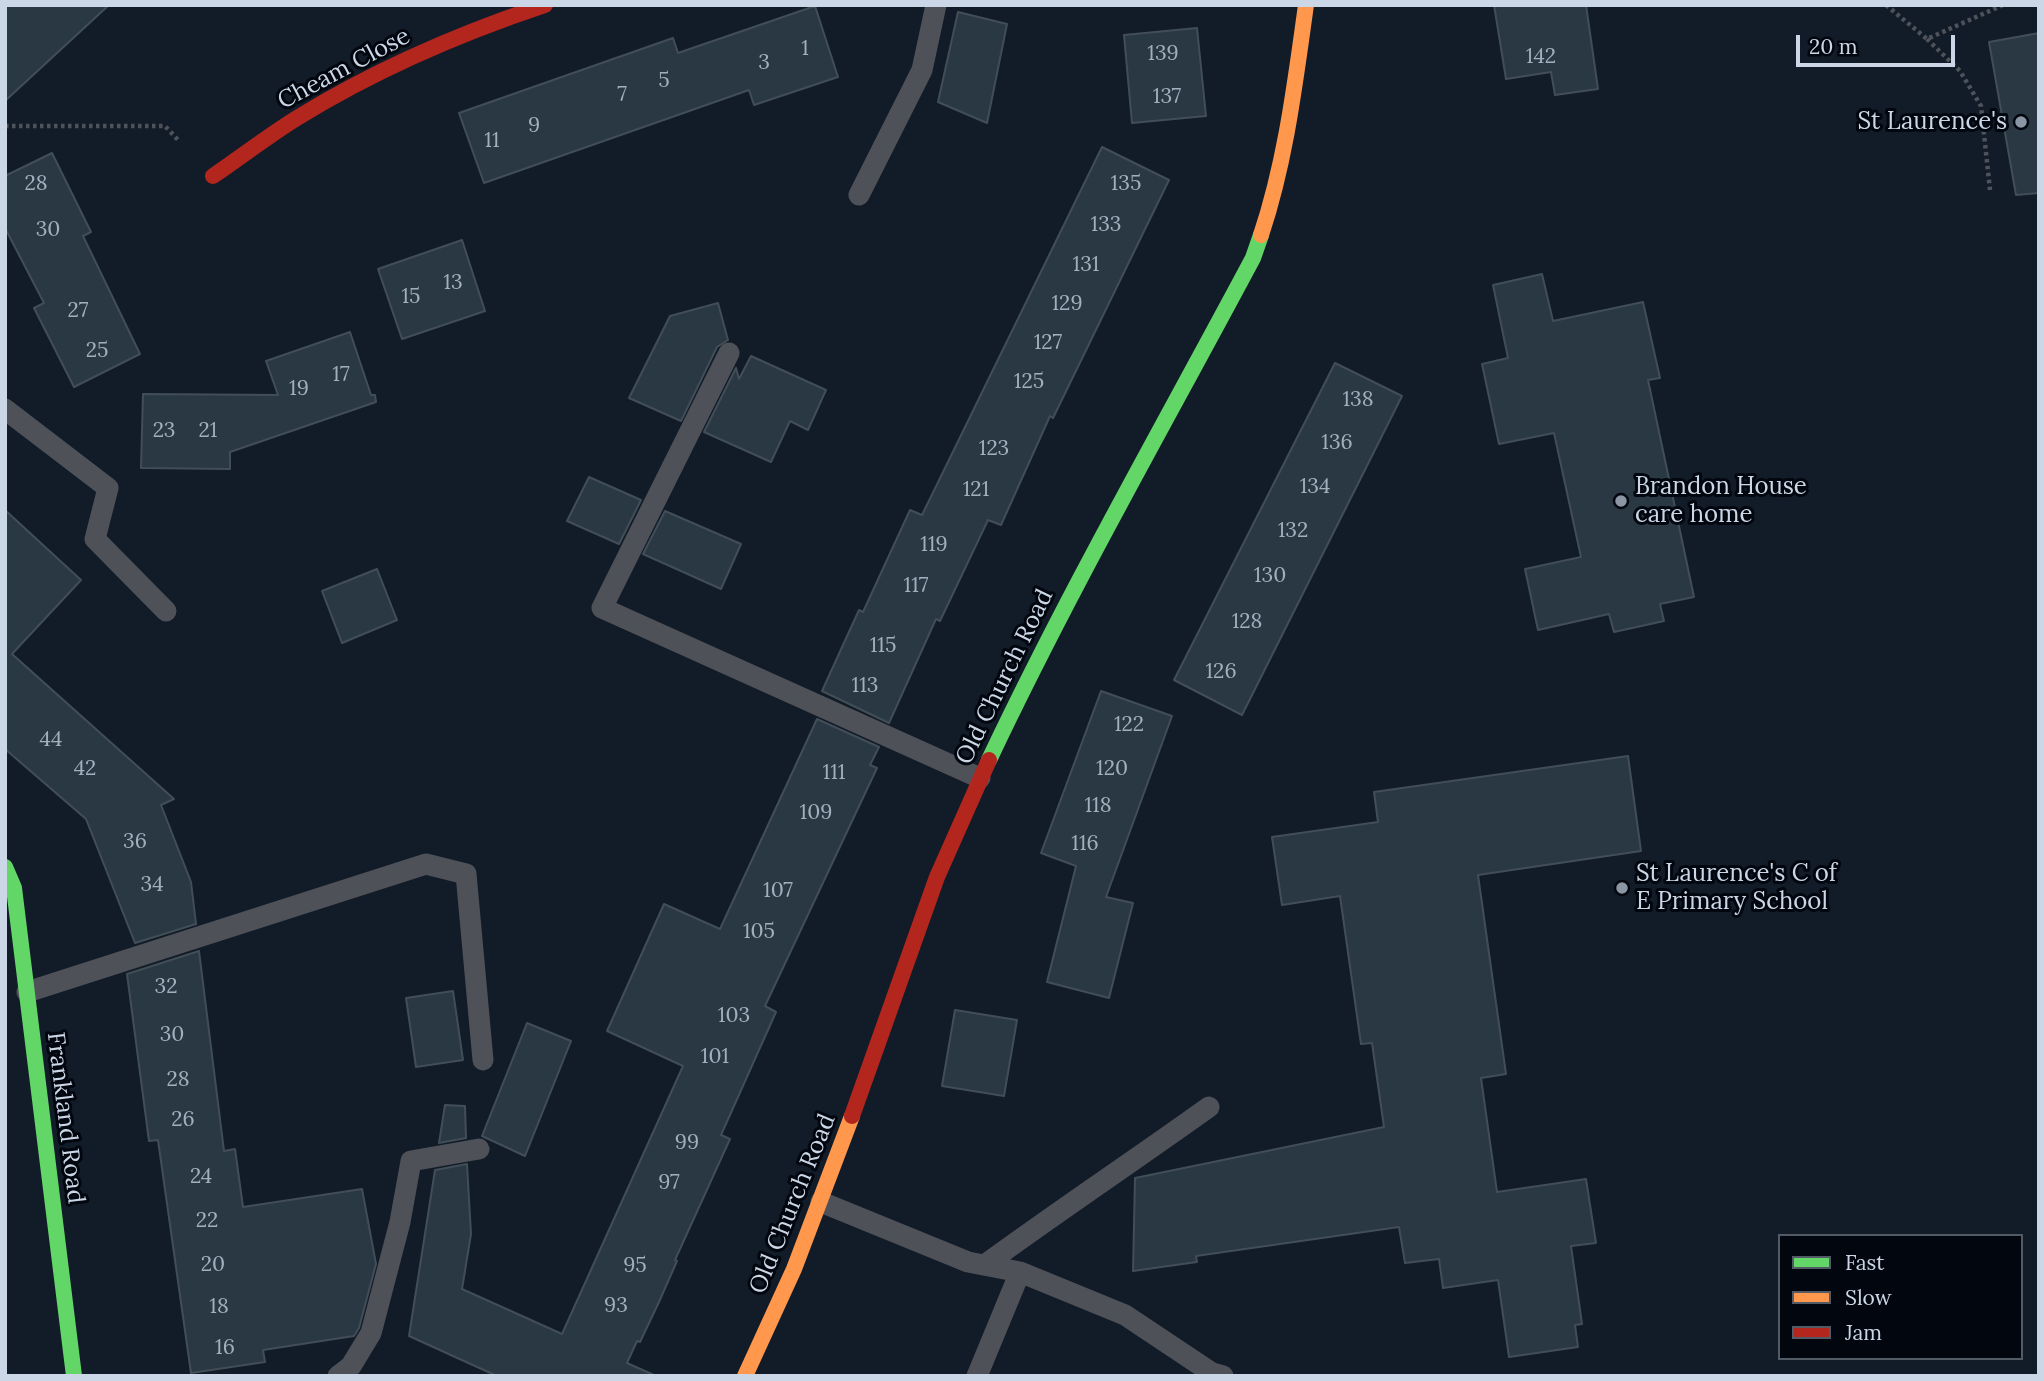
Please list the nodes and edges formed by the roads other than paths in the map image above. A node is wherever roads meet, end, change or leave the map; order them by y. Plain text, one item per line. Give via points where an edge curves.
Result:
1 (545, 5) edge
2 (936, 5) edge
3 (1306, 5) edge
4 (213, 176) road end
5 (859, 195) dead end
6 (729, 353) dead end
7 (5, 409) edge
8 (166, 611) dead end
9 (980, 778) junction
10 (5, 867) edge
11 (27, 992) junction
12 (483, 1060) dead end
13 (1209, 1107) dead end
14 (479, 1149) dead end
15 (821, 1202) junction
16 (986, 1264) junction
17 (1020, 1272) junction
18 (74, 1376) edge
19 (338, 1376) edge
20 (744, 1376) edge
21 (977, 1376) edge
22 (1223, 1376) edge

1 - 4 main road, Cheam Close via 399,62 297,118
2 - 5 lane via 922,69
3 - 9 main road, Old Church Road via 1288,135 1252,258 1100,538
6 - 9 lane via 602,608
7 - 8 lane via 108,488 95,538
9 - 15 main road, Old Church Road via 937,877
10 - 11 main road, Frankland Road via 14,888
11 - 12 lane via 426,864 466,874
11 - 18 main road, Frankland Road
13 - 16 lane
14 - 19 lane via 411,1161 371,1333 351,1366
15 - 16 lane via 968,1262
15 - 20 main road, Old Church Road
16 - 17 lane
17 - 21 lane
17 - 22 lane via 1125,1315

